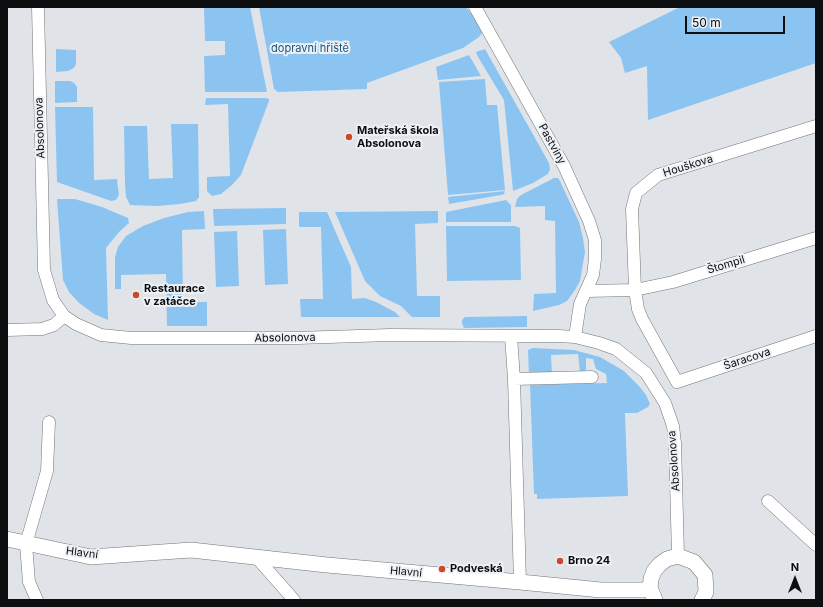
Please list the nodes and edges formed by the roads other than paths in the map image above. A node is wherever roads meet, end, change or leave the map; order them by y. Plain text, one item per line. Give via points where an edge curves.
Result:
1 (38, 7) edge
2 (475, 7) edge
3 (816, 126) edge
4 (816, 238) edge
5 (635, 290) junction
6 (587, 291) junction
7 (64, 316) junction
8 (7, 330) edge
9 (511, 336) junction
10 (816, 336) edge
11 (575, 337) junction
12 (592, 377) dead end
13 (514, 379) junction
14 (49, 422) dead end
15 (768, 501) dead end
16 (7, 539) edge
17 (26, 544) junction
18 (816, 545) edge
19 (678, 556) junction
20 (257, 558) junction
21 (520, 582) junction
22 (652, 594) edge
23 (37, 600) edge
24 (294, 600) edge
25 (704, 600) edge

1 - 7 street, Absolonova via 44,270 53,300
2 - 6 street, Pastviny via 564,166 589,221 595,240 595,259
3 - 5 street, Houškova via 658,175 636,192 632,209
4 - 5 street, Štompil via 673,282
5 - 6 street
5 - 10 street, Šaracova via 642,319 677,382
6 - 11 street, Pastviny via 578,311
7 - 8 street via 54,325 42,329
7 - 9 street, Absolonova via 101,335 130,338
9 - 11 street, Absolonova
9 - 13 street
11 - 19 street, Absolonova via 616,349 646,373 665,403 673,426 675,443
12 - 13 street
13 - 21 street
14 - 17 street via 47,471
15 - 18 street
16 - 17 street, Hlavní
17 - 20 street, Hlavní via 91,557 191,550
17 - 23 street via 29,582
19 - 22 street, Hlavní via 667,559 654,571 651,579
19 - 25 street via 694,562 705,574
20 - 21 street, Hlavní
20 - 24 street
21 - 22 street, Hlavní via 600,590 643,590

